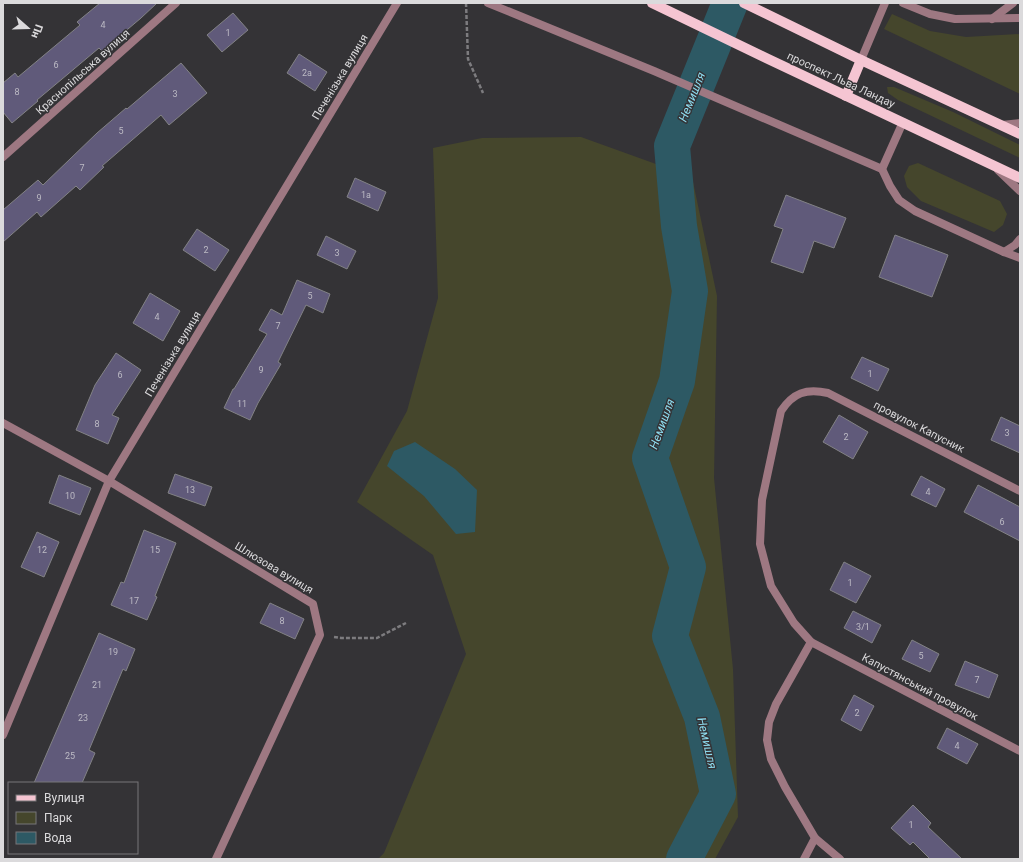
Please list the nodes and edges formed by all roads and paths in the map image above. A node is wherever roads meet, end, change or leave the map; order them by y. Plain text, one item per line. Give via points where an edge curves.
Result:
1 (176, 3) edge
2 (397, 3) edge
3 (466, 3) edge
4 (488, 3) edge
5 (652, 3) edge
6 (744, 3) edge
7 (885, 3) edge
8 (903, 3) edge
9 (1013, 3) edge
10 (1020, 18) edge
11 (992, 19) junction
12 (861, 60) junction
13 (483, 93) dead end
14 (846, 96) junction
15 (903, 122) junction
16 (1020, 123) edge
17 (1002, 125) junction
18 (1020, 134) edge
19 (3, 157) edge
20 (995, 166) junction
21 (882, 169) junction
22 (1020, 178) edge
23 (1020, 191) edge
24 (1020, 239) edge
25 (1004, 252) junction
26 (1020, 258) edge
27 (3, 423) edge
28 (109, 481) junction
29 (1020, 491) edge
30 (406, 623) dead end
31 (320, 635) junction
32 (810, 642) junction
33 (3, 735) edge
34 (1020, 751) edge
35 (815, 838) junction
36 (216, 859) edge
37 (804, 859) edge
38 (840, 859) edge

1 - 19 street, Краснопільська вулиця
2 - 28 street, Печенізька вулиця
3 - 13 path via 468,60
4 - 21 street
5 - 14 main road, проспект Льва Ландау
6 - 12 main road
7 - 12 street
8 - 11 street via 930,14 955,19
9 - 11 street
10 - 11 street
12 - 14 main road
12 - 17 main road
14 - 15 main road, проспект Льва Ландау
15 - 20 main road, проспект Льва Ландау
15 - 21 street
16 - 17 street
17 - 18 main road
20 - 22 main road, проспект Льва Ландау
20 - 23 street
21 - 25 street via 899,200 915,211
24 - 25 street
25 - 26 street
27 - 28 street, Шлюзова вулиця
28 - 31 street, Шлюзова вулиця via 313,604
28 - 33 street, Печенізька вулиця
29 - 32 street, провулок Капусник via 828,393 817,390 796,395 787,402 781,412 762,500 760,544 771,586 794,623
30 - 31 path via 378,638
31 - 36 street
32 - 34 street, Капустянський провулок
32 - 35 street via 776,704 769,722 767,740 771,759
35 - 37 street
35 - 38 street

